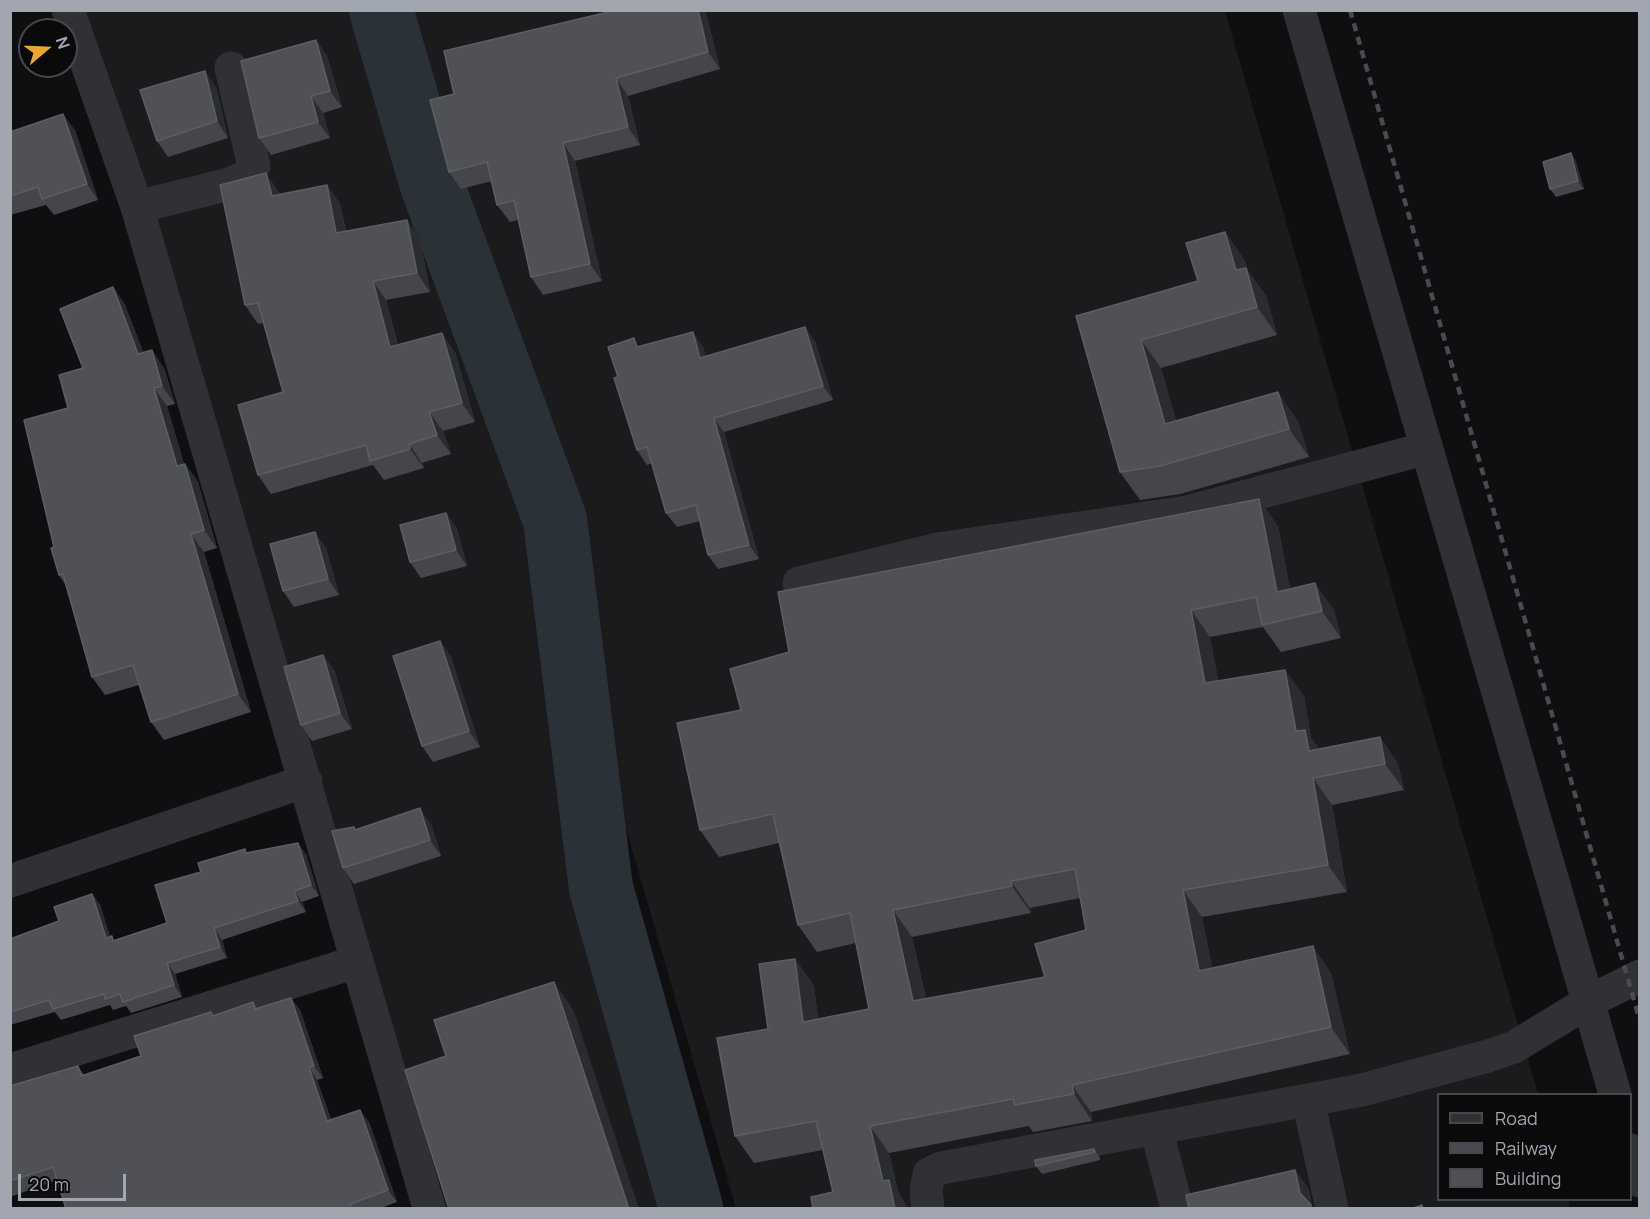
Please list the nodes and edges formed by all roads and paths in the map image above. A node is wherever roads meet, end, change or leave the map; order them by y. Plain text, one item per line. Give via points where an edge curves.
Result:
1 (68, 10) edge
2 (1299, 10) edge
3 (231, 68) dead end
4 (137, 207) junction
5 (1424, 449) junction
6 (799, 583) dead end
7 (306, 781) junction
8 (10, 881) edge
9 (356, 962) junction
10 (1640, 976) edge
11 (1588, 1002) junction
12 (10, 1070) edge
13 (1613, 1093) edge
14 (1308, 1100) junction
15 (1156, 1128) junction
16 (1632, 1156) edge
17 (1640, 1181) edge
18 (429, 1209) edge
19 (927, 1209) edge
20 (1177, 1209) edge
21 (1332, 1209) edge

1 - 4 street
2 - 5 street
3 - 4 street via 254,166 246,177 226,185
4 - 7 street
5 - 6 street via 1187,512 938,549
5 - 11 street
7 - 8 street
7 - 9 street
9 - 12 street
9 - 18 street
10 - 11 street
11 - 13 street
11 - 14 street via 1514,1047 1362,1090
14 - 15 street
14 - 21 street
15 - 19 street via 936,1170 927,1181
15 - 20 street
16 - 17 street

